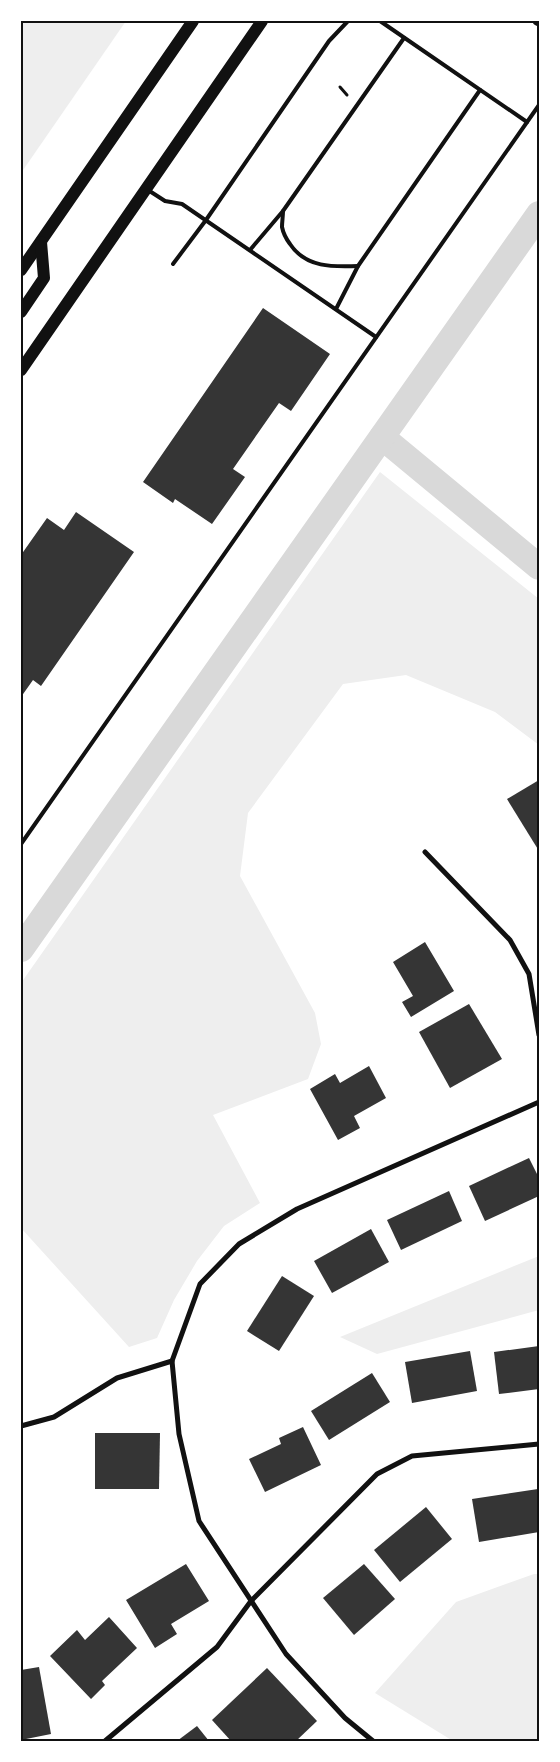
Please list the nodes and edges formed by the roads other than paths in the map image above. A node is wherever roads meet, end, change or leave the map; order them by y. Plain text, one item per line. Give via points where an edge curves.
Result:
1 (194, 21) edge
2 (262, 21) edge
3 (348, 21) edge
4 (380, 21) edge
5 (404, 38) junction
6 (480, 90) junction
7 (539, 105) edge
8 (526, 122) junction
9 (147, 188) junction
10 (283, 211) junction
11 (206, 220) junction
12 (41, 242) junction
13 (250, 250) junction
14 (173, 264) dead end
15 (358, 266) junction
16 (21, 270) edge
17 (336, 310) junction
18 (21, 312) edge
19 (376, 337) junction
20 (21, 370) edge
21 (21, 844) edge
22 (425, 852) dead end
23 (539, 1035) edge
24 (539, 1102) edge
25 (172, 1361) junction
26 (21, 1426) edge
27 (539, 1444) edge
28 (251, 1601) junction
29 (105, 1741) edge
30 (373, 1741) edge

1 - 12 main road
2 - 9 main road
3 - 11 lane via 329,41
4 - 5 lane
5 - 6 lane
5 - 10 lane
6 - 8 lane
6 - 15 lane
7 - 8 lane
8 - 19 lane
9 - 11 lane via 165,201 182,204
9 - 20 main road
10 - 13 lane
10 - 15 lane via 282,227 296,253 320,264
11 - 13 lane
11 - 14 lane
12 - 16 main road
12 - 18 main road via 44,278
13 - 17 lane
15 - 17 lane
17 - 19 lane
19 - 21 lane
22 - 23 street via 510,940 529,974
24 - 25 street via 297,1209 239,1244 200,1284
25 - 26 street via 117,1378 54,1416
25 - 28 street via 179,1434 199,1521
27 - 28 street via 412,1456 377,1474
28 - 29 street via 217,1647
28 - 30 street via 286,1654 345,1718

